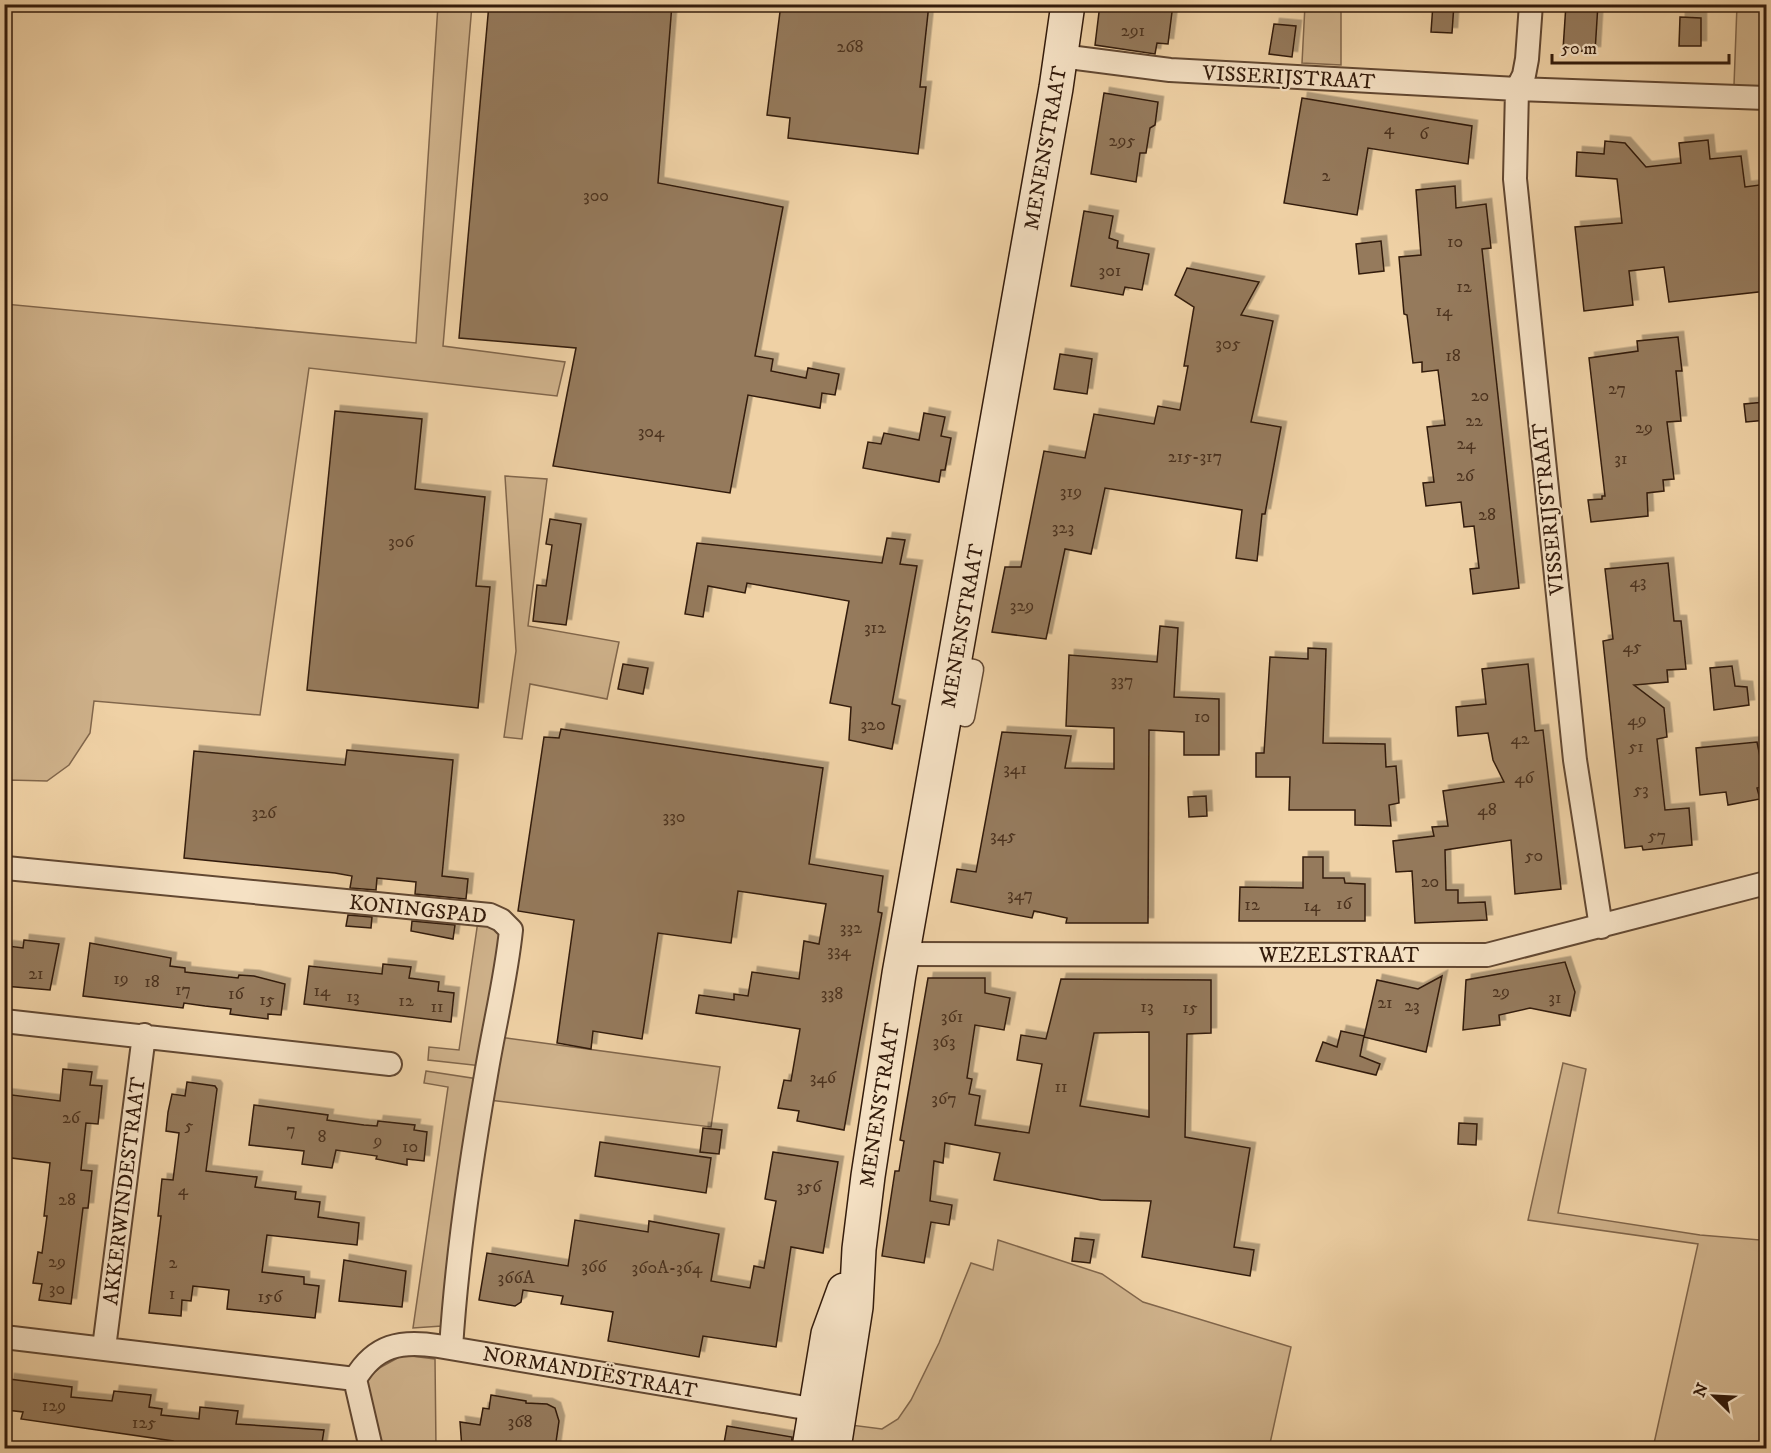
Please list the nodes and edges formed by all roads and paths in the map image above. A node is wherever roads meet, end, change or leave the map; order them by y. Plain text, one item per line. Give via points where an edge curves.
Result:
1 (1068, 4) edge
2 (1531, 4) edge
3 (1061, 56) junction
4 (1517, 89) junction
5 (1767, 98) edge
6 (6, 868) dead end
7 (1767, 883) edge
8 (1601, 927) junction
9 (903, 954) junction
10 (4, 1021) edge
11 (144, 1035) junction
12 (390, 1064) dead end
13 (4, 1337) edge
14 (104, 1348) junction
15 (451, 1348) junction
16 (355, 1379) junction
17 (827, 1412) junction
18 (371, 1449) edge
19 (809, 1449) edge
20 (834, 1449) edge

1 - 3 main road, MENENSTRAAT
2 - 4 street via 1527,59
3 - 4 street, VISSERIJSTRAAT via 1170,70
3 - 9 main road, MENENSTRAAT
4 - 5 street, VISSERIJSTRAAT
4 - 8 street, VISSERIJSTRAAT via 1515,179 1540,431 1575,760
6 - 15 street, KONINGSPAD via 490,915 511,930 464,1207
7 - 8 street, WEZELSTRAAT
8 - 9 street, WEZELSTRAAT via 1487,955
9 - 17 main road, MENENSTRAAT via 859,1249 856,1307
10 - 11 street
11 - 12 street
11 - 14 street, AKKERWINDESTRAAT
13 - 14 street
14 - 16 street
15 - 16 street, NORMANDIËSTRAAT via 404,1342 364,1363
15 - 17 street, NORMANDIËSTRAAT
16 - 18 street
17 - 19 main road, MENENSTRAAT
17 - 20 main road, MENENSTRAAT

